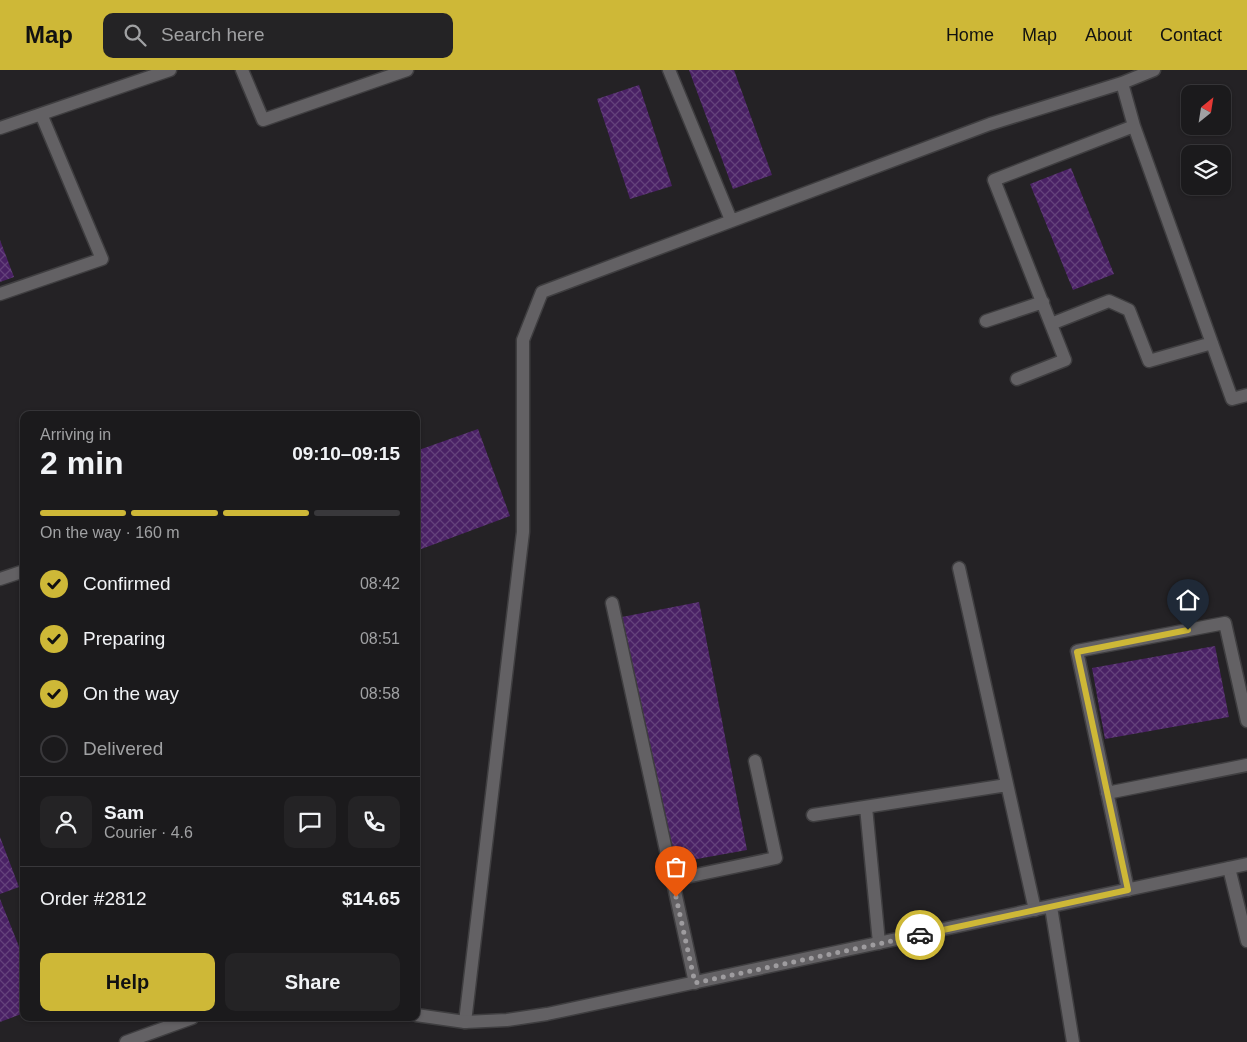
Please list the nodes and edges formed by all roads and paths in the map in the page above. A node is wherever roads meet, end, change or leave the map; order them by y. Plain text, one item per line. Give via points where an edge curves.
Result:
1 (170, 70) edge
2 (242, 70) edge
3 (407, 70) edge
4 (669, 70) edge
5 (1154, 70) edge
6 (1122, 84) junction
7 (41, 114) junction
8 (1134, 126) junction
9 (0, 128) edge
10 (731, 220) junction
11 (0, 294) edge
12 (1042, 302) junction
13 (986, 321) dead end
14 (1051, 324) junction
15 (1212, 343) junction
16 (1017, 379) dead end
17 (1247, 396) edge
18 (959, 568) dead end
19 (20, 572) edge
20 (0, 579) edge
21 (612, 603) dead end
22 (1247, 721) edge
23 (755, 761) dead end
24 (1247, 765) edge
25 (1007, 785) junction
26 (1108, 793) junction
27 (866, 807) junction
28 (813, 816) dead end
29 (1247, 864) edge
30 (1229, 868) junction
31 (672, 880) junction
32 (1128, 890) junction
33 (1050, 907) junction
34 (1035, 910) junction
35 (1247, 941) edge
36 (879, 944) junction
37 (695, 983) junction
38 (420, 1016) edge
39 (184, 1021) edge
40 (465, 1022) junction
41 (126, 1042) edge
42 (1073, 1042) edge

1 - 7 street
2 - 3 street via 263,120
4 - 10 street
5 - 6 street
6 - 8 street
6 - 10 street via 990,124
7 - 9 street
7 - 11 street via 102,259
8 - 12 street via 994,180
8 - 15 street
10 - 40 street via 542,292 523,340 523,532
12 - 13 street
12 - 14 street
14 - 15 street via 1109,301 1129,310 1149,361
14 - 16 street via 1065,360
15 - 17 street via 1232,399
18 - 25 street
19 - 20 street
21 - 31 street
22 - 26 street via 1225,623 1077,652
23 - 31 street via 776,858
24 - 26 street
25 - 27 street
25 - 34 street
26 - 32 street
27 - 28 street
27 - 36 street
29 - 30 street
30 - 32 street
30 - 35 street
31 - 37 street
32 - 33 street
33 - 34 street
33 - 42 street
34 - 36 street
36 - 37 street
37 - 40 street via 547,1014
38 - 40 street
39 - 41 street

